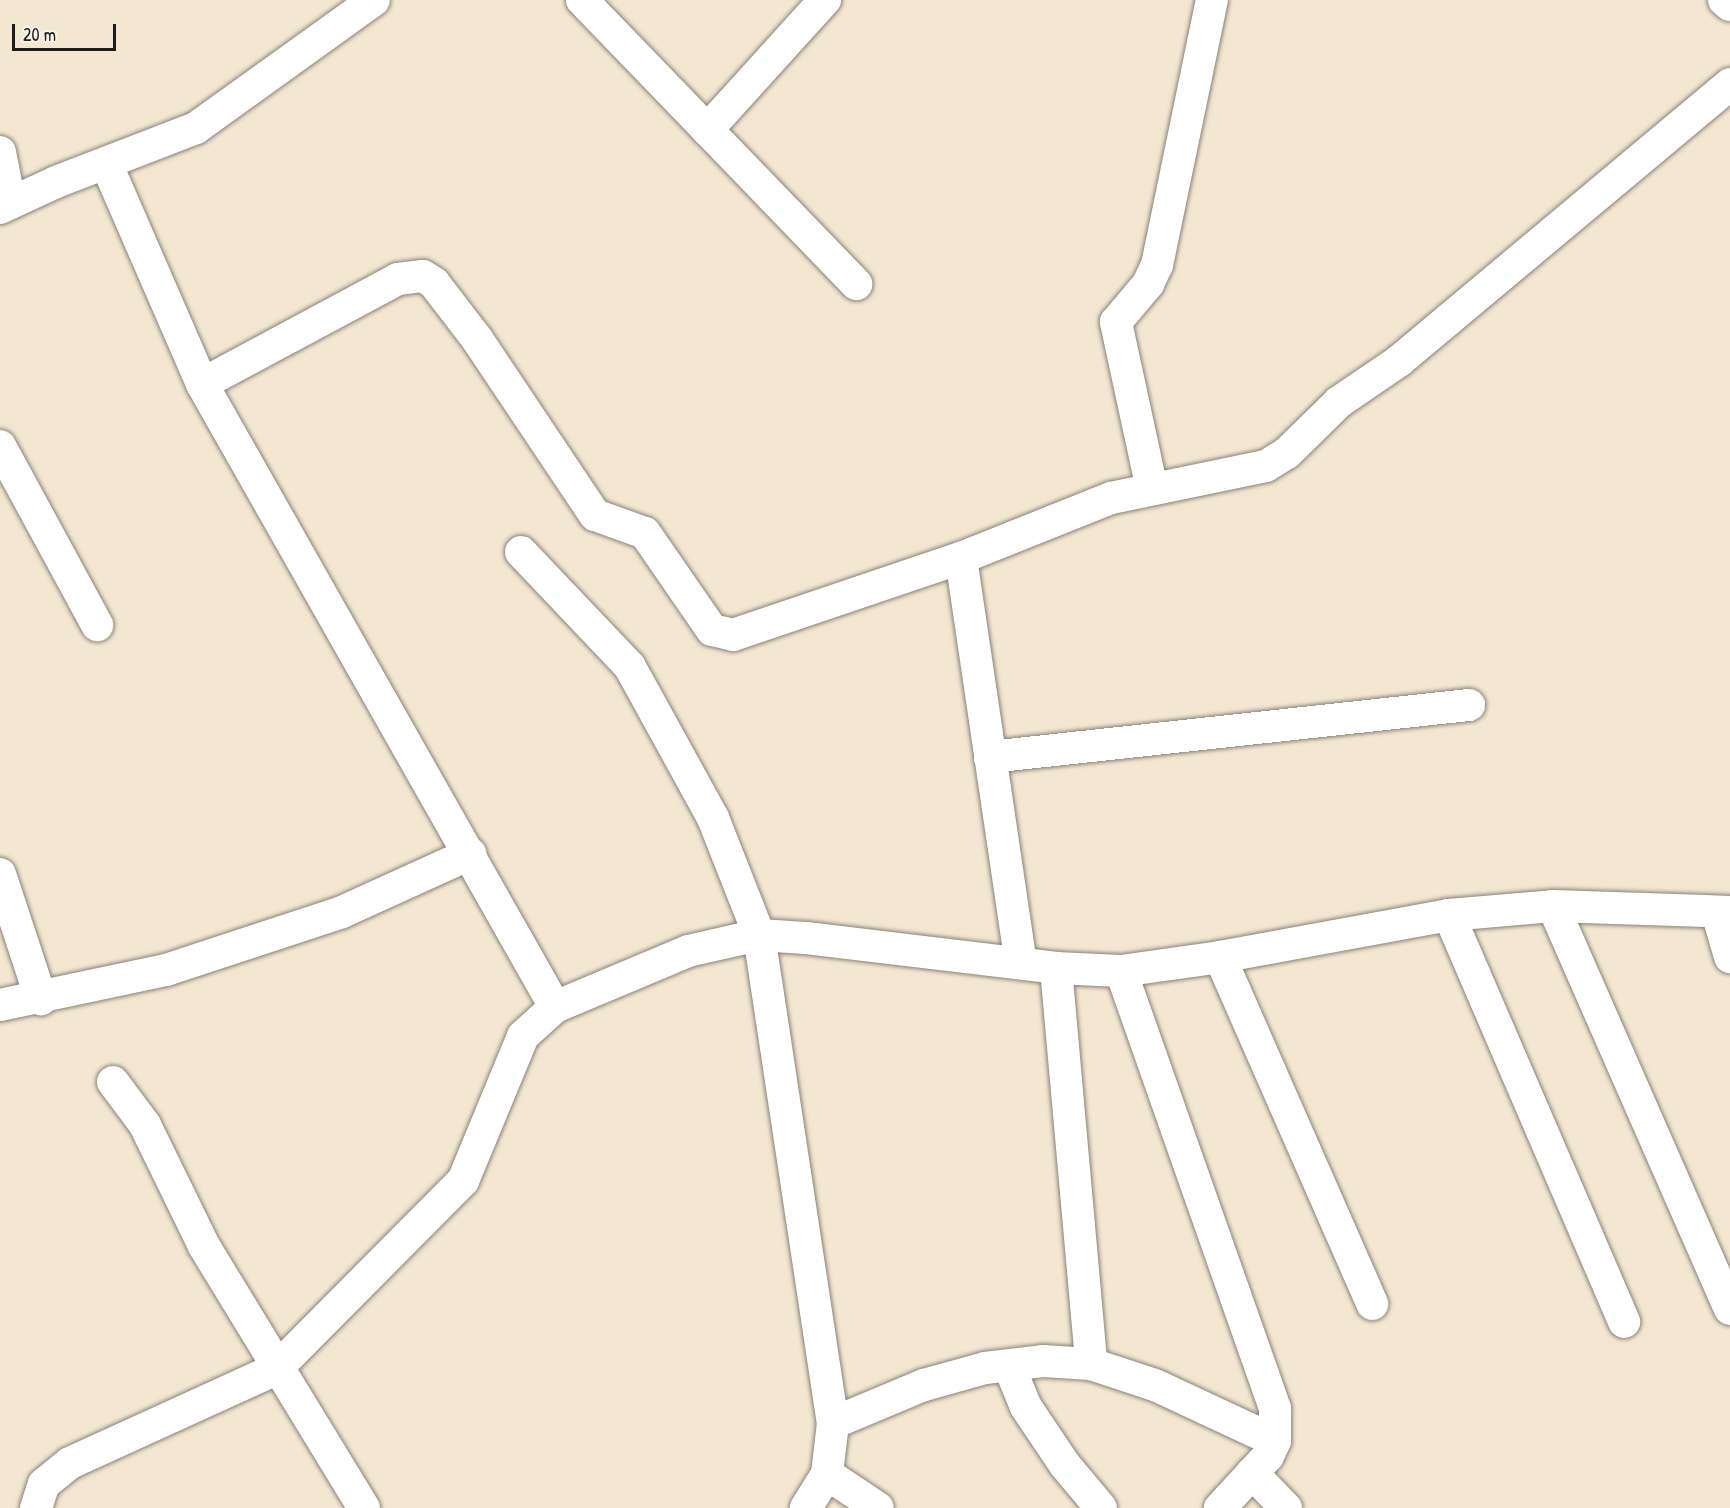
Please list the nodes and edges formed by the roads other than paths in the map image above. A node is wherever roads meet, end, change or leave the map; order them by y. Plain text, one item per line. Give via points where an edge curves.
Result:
1 (374, 0) edge
2 (582, 0) edge
3 (825, 0) edge
4 (1212, 0) edge
5 (1724, 0) edge
6 (1730, 4) edge
7 (1730, 84) edge
8 (707, 130) junction
9 (0, 152) edge
10 (106, 163) junction
11 (5, 206) edge
12 (856, 284) dead end
13 (202, 384) junction
14 (0, 446) edge
15 (1152, 489) junction
16 (520, 552) dead end
17 (961, 558) junction
18 (97, 625) dead end
19 (1469, 705) dead end
20 (990, 757) junction
21 (470, 854) junction
22 (0, 874) edge
23 (1553, 906) junction
24 (1724, 912) edge
25 (1449, 915) junction
26 (759, 935) junction
27 (1220, 957) junction
28 (1730, 957) edge
29 (1020, 962) junction
30 (1056, 969) junction
31 (1121, 971) junction
32 (41, 999) junction
33 (0, 1005) edge
34 (555, 1007) junction
35 (113, 1082) dead end
36 (1372, 1304) dead end
37 (1730, 1309) edge
38 (1624, 1322) dead end
39 (1091, 1364) junction
40 (1009, 1366) junction
41 (276, 1369) junction
42 (833, 1423) junction
43 (1275, 1441) junction
44 (1252, 1473) junction
45 (827, 1474) junction
46 (36, 1508) edge
47 (364, 1508) edge
48 (806, 1508) edge
49 (878, 1508) edge
50 (1101, 1508) edge
51 (1221, 1508) edge
52 (1286, 1508) edge

1 - 10 street via 196,128
2 - 8 street
3 - 8 street
4 - 15 street via 1157,265 1148,284 1116,322 1115,333
5 - 6 street
7 - 15 street via 1399,361 1339,402 1287,453 1266,466 1243,473
8 - 12 street
9 - 11 street
10 - 11 street
10 - 13 street
13 - 17 street via 398,279 423,276 434,283 477,339 595,515 645,533 712,630 733,635
13 - 21 street
14 - 18 street
15 - 17 street via 1111,498
16 - 26 street via 630,667 713,818
17 - 20 street
19 - 20 street
20 - 29 street
21 - 32 street via 342,912 166,970
21 - 34 street
22 - 32 street
23 - 24 street
23 - 25 street
23 - 37 street
24 - 28 street
25 - 27 street
25 - 38 street
26 - 29 street
26 - 34 street via 688,951
26 - 42 street
27 - 31 street
27 - 36 street
29 - 30 street
30 - 31 street
30 - 39 street
31 - 43 street via 1275,1409
32 - 33 street
34 - 41 street via 524,1036 463,1181
35 - 41 street via 145,1125 204,1246
39 - 40 street via 1043,1361
39 - 43 street via 1155,1384
40 - 42 street via 985,1368 924,1385
40 - 50 street via 1026,1407
41 - 46 street via 70,1463 44,1484
41 - 47 street
42 - 45 street
43 - 44 street via 1268,1456
44 - 51 street
44 - 52 street
45 - 48 street
45 - 49 street

